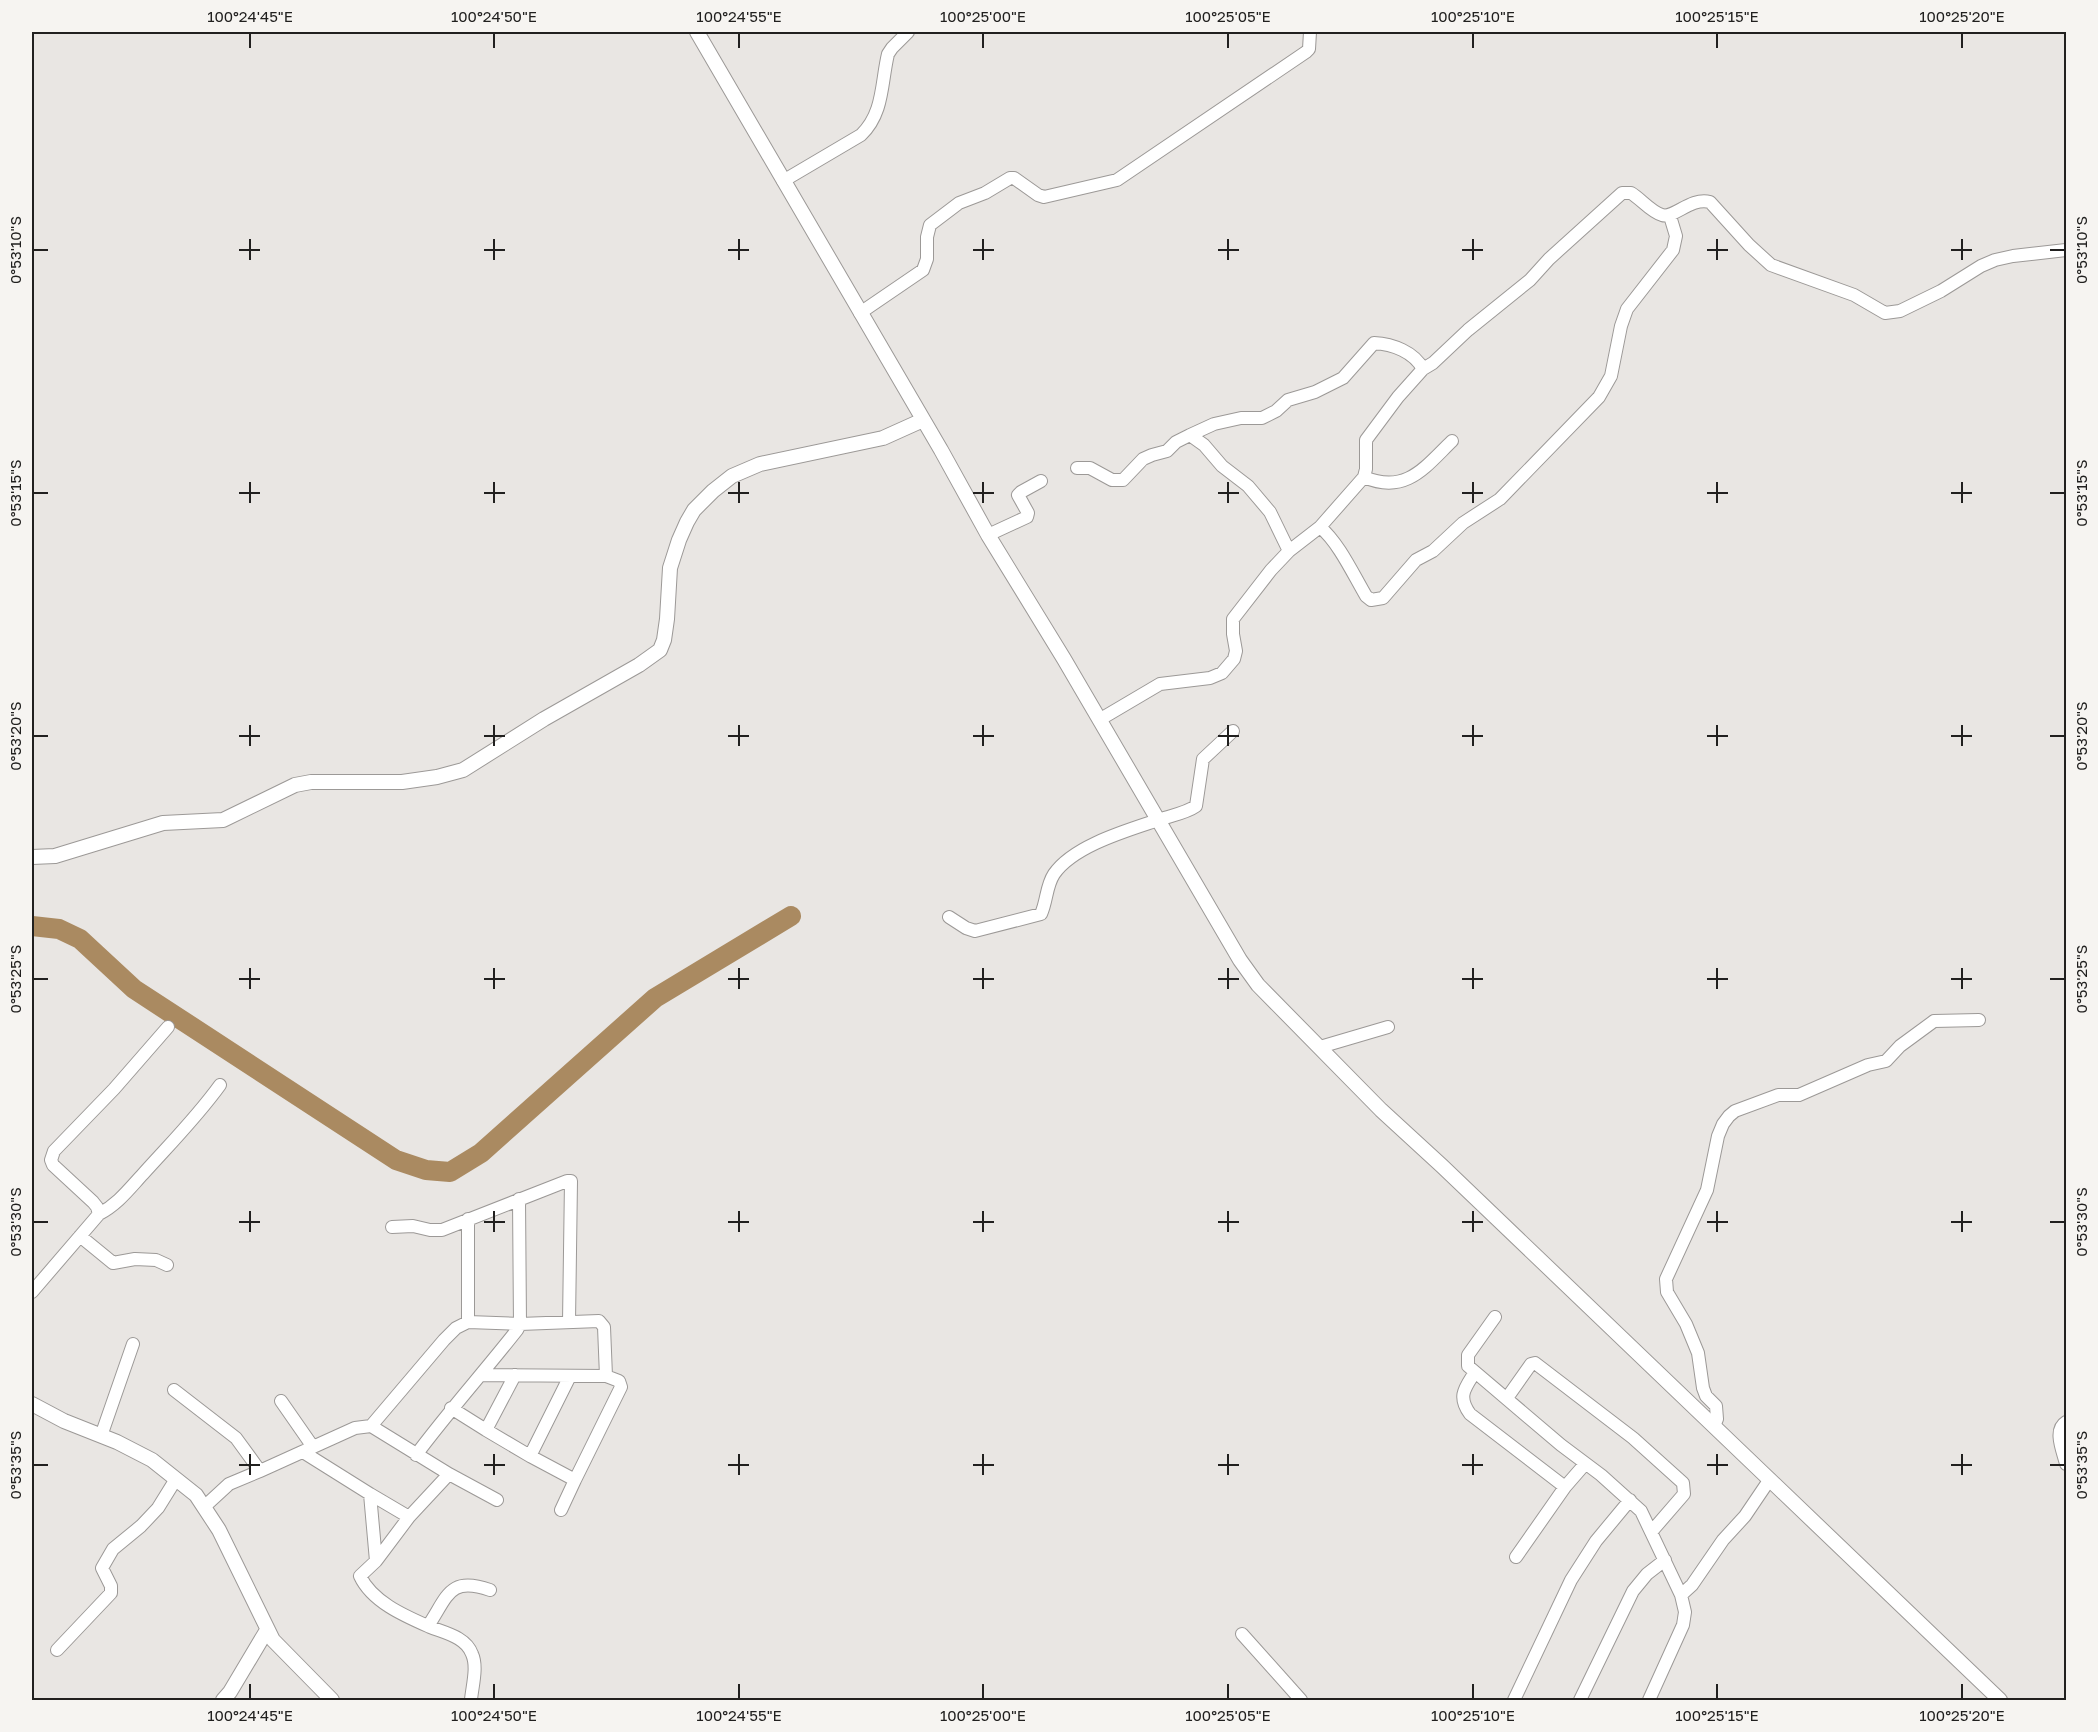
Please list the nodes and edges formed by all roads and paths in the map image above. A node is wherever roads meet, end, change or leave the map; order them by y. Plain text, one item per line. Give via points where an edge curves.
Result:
1 (697, 32) edge
2 (908, 32) edge
3 (1310, 32) edge
4 (783, 181) junction
5 (1670, 216) junction
6 (2067, 250) edge
7 (860, 313) junction
8 (1423, 369) junction
9 (923, 420) junction
10 (1190, 435) junction
11 (1452, 441) dead end
12 (1077, 468) dead end
13 (1364, 477) junction
14 (1041, 481) dead end
15 (1320, 527) junction
16 (988, 535) junction
17 (1289, 551) junction
18 (1099, 720) junction
19 (1233, 730) dead end
20 (1159, 820) junction
21 (32, 857) edge
22 (949, 917) dead end
23 (1979, 1020) dead end
24 (168, 1027) dead end
25 (1388, 1027) dead end
26 (1320, 1047) junction
27 (220, 1085) dead end
28 (519, 1199) junction
29 (99, 1214) junction
30 (468, 1219) junction
31 (392, 1227) dead end
32 (80, 1236) junction
33 (167, 1265) dead end
34 (32, 1292) edge
35 (1495, 1317) dead end
36 (468, 1322) junction
37 (569, 1322) junction
38 (520, 1324) junction
39 (133, 1344) dead end
40 (482, 1375) junction
41 (515, 1375) junction
42 (570, 1376) junction
43 (606, 1376) junction
44 (1473, 1376) junction
45 (174, 1390) dead end
46 (1507, 1398) junction
47 (281, 1401) dead end
48 (32, 1404) edge
49 (451, 1408) junction
50 (2067, 1422) edge
51 (371, 1426) junction
52 (1714, 1426) junction
53 (486, 1430) junction
54 (101, 1436) junction
55 (308, 1450) junction
56 (416, 1455) junction
57 (530, 1456) junction
58 (1585, 1464) junction
59 (2067, 1464) edge
60 (260, 1471) junction
61 (449, 1474) junction
62 (176, 1479) junction
63 (1770, 1479) junction
64 (575, 1480) junction
65 (1565, 1487) junction
66 (370, 1494) junction
67 (497, 1500) dead end
68 (1630, 1500) junction
69 (204, 1507) junction
70 (561, 1510) dead end
71 (410, 1517) junction
72 (1652, 1531) junction
73 (1516, 1557) dead end
74 (1665, 1560) junction
75 (375, 1561) junction
76 (490, 1590) dead end
77 (1681, 1595) junction
78 (428, 1626) junction
79 (267, 1630) junction
80 (1242, 1634) dead end
81 (57, 1650) dead end
82 (223, 1701) edge
83 (332, 1701) edge
84 (471, 1701) edge
85 (1301, 1701) edge
86 (1514, 1701) edge
87 (1580, 1701) edge
88 (1649, 1701) edge
89 (2000, 1701) edge

1 - 4 street
2 - 4 street via 888,54 878,110 870,126
3 - 7 street via 1306,52 1117,180 1044,197 1010,178 952,207 930,225 923,270
4 - 7 street
5 - 6 street via 1699,201 1710,202 1771,265 1846,292 1890,314 1995,260
5 - 8 street via 1661,215 1631,193 1622,193 1530,280
5 - 15 street via 1676,236 1673,250 1627,309 1611,376 1599,397 1500,499 1416,560 1377,601 1366,596 1332,538
7 - 9 street
8 - 10 street via 1408,353 1374,343 1343,378 1288,400 1262,418 1214,424
8 - 13 street via 1366,440
9 - 16 street
9 - 21 street via 883,438 760,464 712,490 694,510 679,540 669,575 667,620 660,650 463,770 402,782 294,785 223,820 163,823 55,856
10 - 12 street via 1167,451 1143,459 1123,480 1112,480 1090,468
10 - 17 street via 1248,486 1270,512
11 - 13 street via 1419,474 1404,481 1383,483
13 - 15 street
14 - 16 street via 1018,495 1027,517
15 - 17 street
16 - 18 street
17 - 18 street via 1233,619 1236,651 1222,673 1161,684
18 - 20 street
19 - 20 street via 1203,759 1196,806
20 - 22 street via 1069,858 1054,874 1041,914 975,931
20 - 26 street via 1240,960 1258,985
23 - 52 street via 1934,1022 1900,1046 1886,1062 1868,1065 1799,1095 1778,1095 1745,1106 1723,1124 1707,1190 1666,1279 1666,1292 1698,1353 1706,1396 1716,1406
24 - 29 street via 53,1154 53,1165 97,1206
25 - 26 street
26 - 52 street via 1381,1110
27 - 29 street via 127,1194
28 - 30 street
28 - 37 street via 571,1181
28 - 38 street
29 - 32 street
30 - 31 street via 442,1230
30 - 36 street
32 - 33 street via 113,1263 146,1259
32 - 34 street
35 - 44 street via 1468,1355
36 - 38 street
36 - 51 street via 444,1340
37 - 38 street
37 - 43 street via 603,1324
38 - 40 street
39 - 54 street
40 - 41 street
40 - 49 street
41 - 42 street
41 - 53 street
42 - 43 street
42 - 57 street
43 - 64 street via 619,1381 621,1387
44 - 46 street
44 - 65 street via 1464,1388 1463,1398 1470,1414
45 - 60 street via 236,1438
46 - 58 street
46 - 72 street via 1535,1363 1658,1460 1683,1483 1684,1494
47 - 55 street
48 - 54 street
49 - 53 street
49 - 56 street
50 - 59 street via 2059,1431
51 - 55 street via 355,1428
51 - 56 street
52 - 63 street
53 - 57 street
54 - 62 street via 152,1460
55 - 60 street
55 - 66 street
56 - 61 street
57 - 64 street
58 - 65 street
58 - 68 street
60 - 69 street via 229,1484
61 - 67 street
61 - 71 street
62 - 69 street
62 - 81 street via 151,1517 113,1549 102,1568 111,1593
63 - 77 street
63 - 89 street
64 - 70 street
65 - 73 street
66 - 71 street
66 - 75 street
68 - 72 street
68 - 86 street via 1596,1541 1571,1580
69 - 79 street via 243,1576
71 - 75 street
72 - 74 street
74 - 77 street
74 - 87 street via 1634,1591
75 - 78 street via 360,1576 365,1586 376,1598
76 - 78 street via 477,1586 453,1588
77 - 88 street via 1683,1625
78 - 84 street via 462,1641 472,1654
79 - 82 street
79 - 83 street
80 - 85 street

